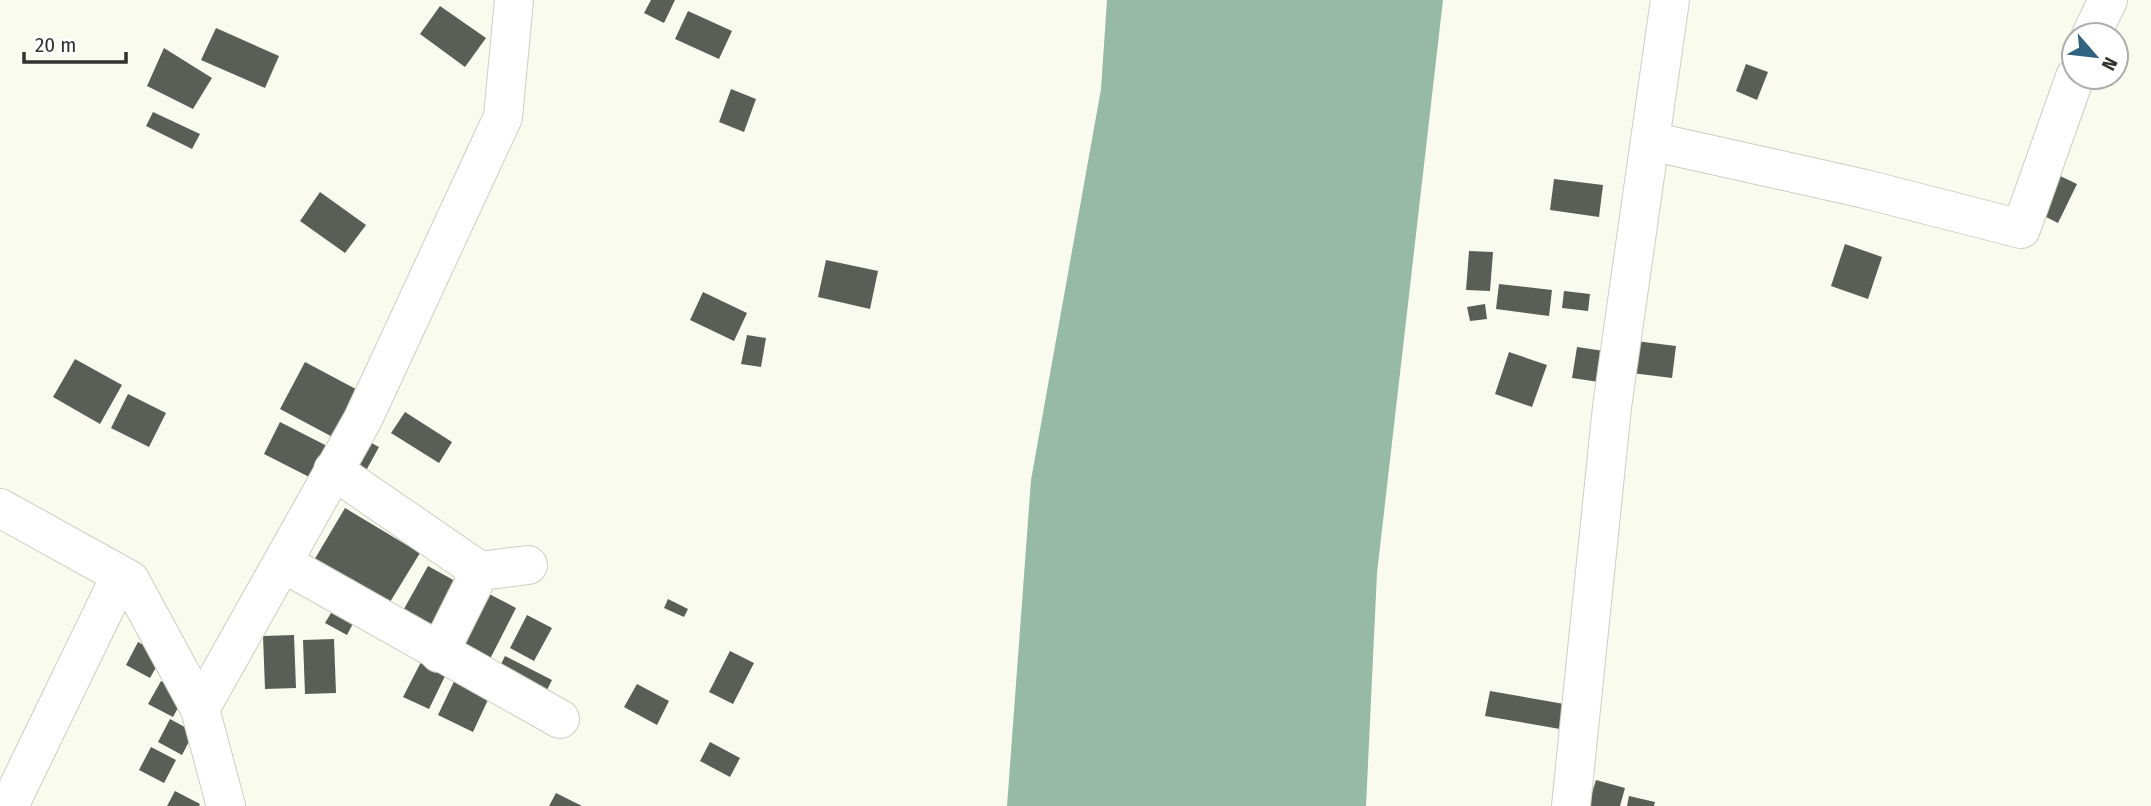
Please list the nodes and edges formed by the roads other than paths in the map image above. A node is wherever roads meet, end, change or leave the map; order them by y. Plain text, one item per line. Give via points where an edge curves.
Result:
1 (514, 0) edge
2 (1670, 0) edge
3 (2108, 0) edge
4 (2098, 21) edge
5 (2070, 91) edge
6 (1650, 141) junction
7 (333, 470) junction
8 (0, 508) edge
9 (283, 563) junction
10 (528, 565) dead end
11 (480, 571) junction
12 (121, 575) junction
13 (439, 653) junction
14 (200, 709) junction
15 (560, 719) dead end
16 (9, 806) edge
17 (226, 806) edge
18 (1571, 806) edge

1 - 7 street via 503,117 362,419
2 - 6 street
3 - 4 street
5 - 6 street via 2021,229 1866,188
6 - 18 street via 1612,407
7 - 9 street
7 - 11 street
8 - 12 street
9 - 13 street
9 - 14 street
10 - 11 street
11 - 13 street
12 - 14 street via 130,580
12 - 16 street
13 - 15 street
14 - 17 street

